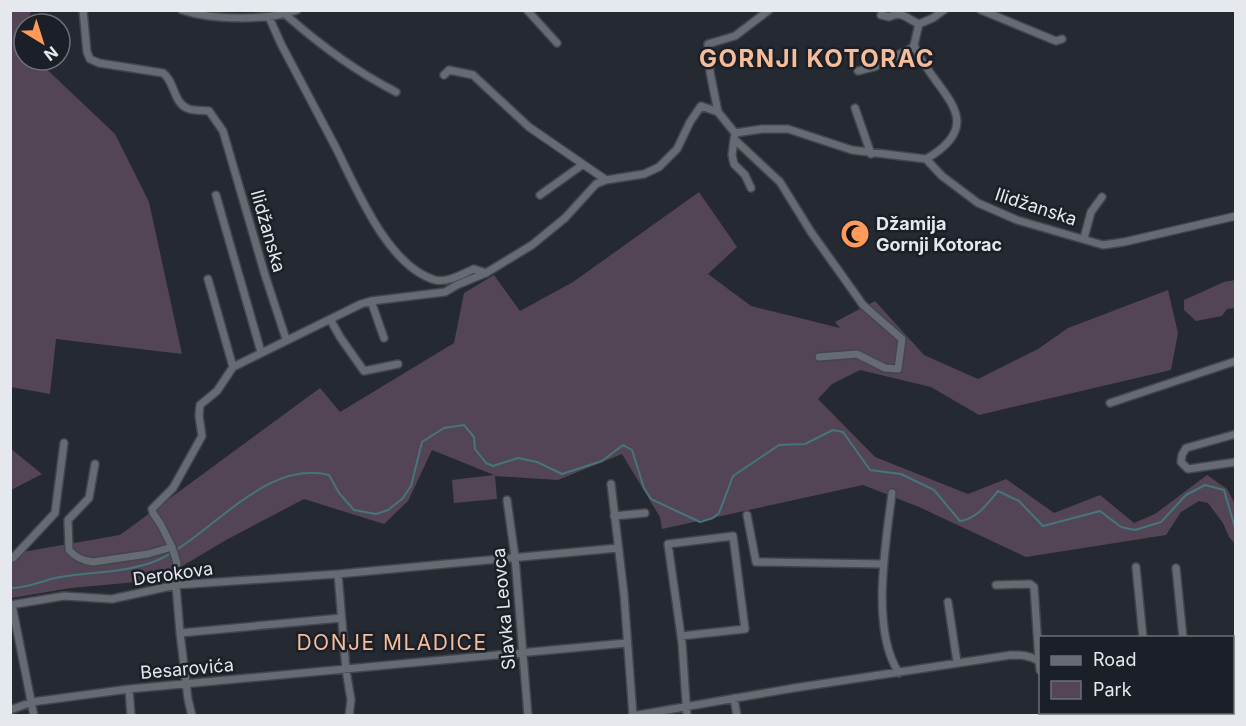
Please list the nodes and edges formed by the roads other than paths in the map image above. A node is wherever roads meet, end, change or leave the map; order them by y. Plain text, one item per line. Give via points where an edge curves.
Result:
1 (83, 10) edge
2 (182, 10) edge
3 (297, 10) edge
4 (527, 10) edge
5 (769, 10) edge
6 (944, 10) edge
7 (981, 10) edge
8 (286, 15) junction
9 (881, 15) dead end
10 (269, 17) junction
11 (919, 24) junction
12 (1062, 39) dead end
13 (557, 43) dead end
14 (915, 47) junction
15 (858, 71) dead end
16 (444, 75) dead end
17 (396, 92) dead end
18 (855, 108) dead end
19 (718, 112) junction
20 (735, 136) junction
21 (871, 154) junction
22 (926, 159) junction
23 (582, 165) junction
24 (606, 180) junction
25 (751, 188) dead end
26 (216, 195) dead end
27 (540, 195) dead end
28 (1102, 197) dead end
29 (1236, 216) edge
30 (1084, 238) junction
31 (486, 273) junction
32 (208, 279) dead end
33 (371, 301) junction
34 (330, 319) junction
35 (384, 338) dead end
36 (286, 339) junction
37 (261, 352) junction
38 (819, 357) dead end
39 (1236, 361) edge
40 (398, 364) dead end
41 (233, 367) junction
42 (1110, 403) dead end
43 (1236, 434) edge
44 (64, 443) dead end
45 (1236, 462) edge
46 (95, 464) dead end
47 (611, 484) dead end
48 (892, 493) dead end
49 (507, 500) dead end
50 (55, 513) junction
51 (645, 513) dead end
52 (747, 515) dead end
53 (614, 516) junction
54 (69, 520) junction
55 (172, 547) junction
56 (618, 548) junction
57 (515, 557) junction
58 (13, 558) dead end
59 (884, 564) junction
60 (1136, 567) dead end
61 (1176, 568) dead end
62 (338, 574) junction
63 (176, 585) junction
64 (996, 585) dead end
65 (948, 602) dead end
66 (11, 605) edge
67 (341, 618) junction
68 (180, 633) junction
69 (681, 636) junction
70 (1143, 636) edge
71 (1183, 636) edge
72 (627, 643) junction
73 (523, 652) junction
74 (1039, 661) joint
75 (957, 662) junction
76 (346, 670) junction
77 (899, 673) junction
78 (187, 685) junction
79 (129, 690) junction
80 (734, 698) junction
81 (32, 702) junction
82 (685, 706) junction
83 (10, 710) edge
84 (632, 715) edge
85 (34, 716) edge
86 (131, 716) edge
87 (192, 716) edge
88 (349, 716) edge
89 (528, 716) edge
90 (687, 716) edge
91 (737, 716) edge

1 - 36 street, Ilidžanska via 90,59 163,73 178,100 188,109 209,111 223,130
2 - 10 street via 213,17
3 - 8 street
4 - 13 street
5 - 19 street via 735,36 708,44
6 - 11 street
7 - 12 street via 1056,41
8 - 10 street
8 - 17 street via 351,67
9 - 11 street via 901,14
10 - 31 street via 379,231 422,273 440,281 474,269
11 - 14 street
14 - 15 street
14 - 22 street via 958,118 954,138
16 - 23 street via 449,70 473,75 529,127
18 - 21 street
19 - 20 street
19 - 24 street via 703,105 699,108 677,149 659,167 644,174
20 - 21 street via 762,129 789,129
20 - 25 street via 734,164
20 - 38 street via 780,182 863,305 902,339 898,369 885,368 857,354
21 - 22 street
22 - 30 street, Ilidžanska via 978,203 1017,220
23 - 24 street
23 - 27 street
24 - 31 street via 596,184 565,218 532,245
26 - 37 street
28 - 30 street via 1091,212
29 - 30 street, Ilidžanska via 1114,244 1103,245
31 - 33 street via 445,292
32 - 41 street
33 - 34 street
33 - 35 street
34 - 36 street
34 - 40 street via 364,371
36 - 37 street
37 - 41 street
39 - 42 street
41 - 55 street via 217,392 200,405 202,436 173,488 153,509
43 - 45 street via 1186,448 1181,462 1188,469
44 - 50 street
46 - 54 street via 89,498
47 - 53 street
48 - 59 street
49 - 57 street, Slavka Leovca
50 - 54 street
50 - 58 street
51 - 53 street
52 - 59 street via 756,562
53 - 56 street
54 - 55 street via 69,550 85,561 148,554
55 - 63 street via 177,563
56 - 57 street, Derokova
56 - 72 street
57 - 62 street, Derokova
57 - 73 street, Slavka Leovca
59 - 77 street via 885,630
60 - 70 street
61 - 71 street
62 - 63 street, Derokova
62 - 67 street
63 - 66 street, Derokova via 112,599 64,596
63 - 68 street
64 - 74 street via 1034,587
65 - 75 street
66 - 81 street, Derokova
67 - 68 street
67 - 76 street
68 - 78 street
69 - 69 street via 668,544 733,536 745,630
69 - 82 street
72 - 73 street, Besarovića
72 - 84 street
73 - 76 street, Besarovića
73 - 89 street, Slavka Leovca
74 - 75 street via 1026,655 1011,655
75 - 77 street
76 - 78 street, Besarovića
76 - 88 street via 351,700
77 - 80 street
78 - 79 street, Besarovića
78 - 87 street
79 - 81 street, Besarovića
79 - 86 street
80 - 82 street
80 - 91 street
81 - 83 street, Besarovića
81 - 85 street
82 - 84 street
82 - 90 street

